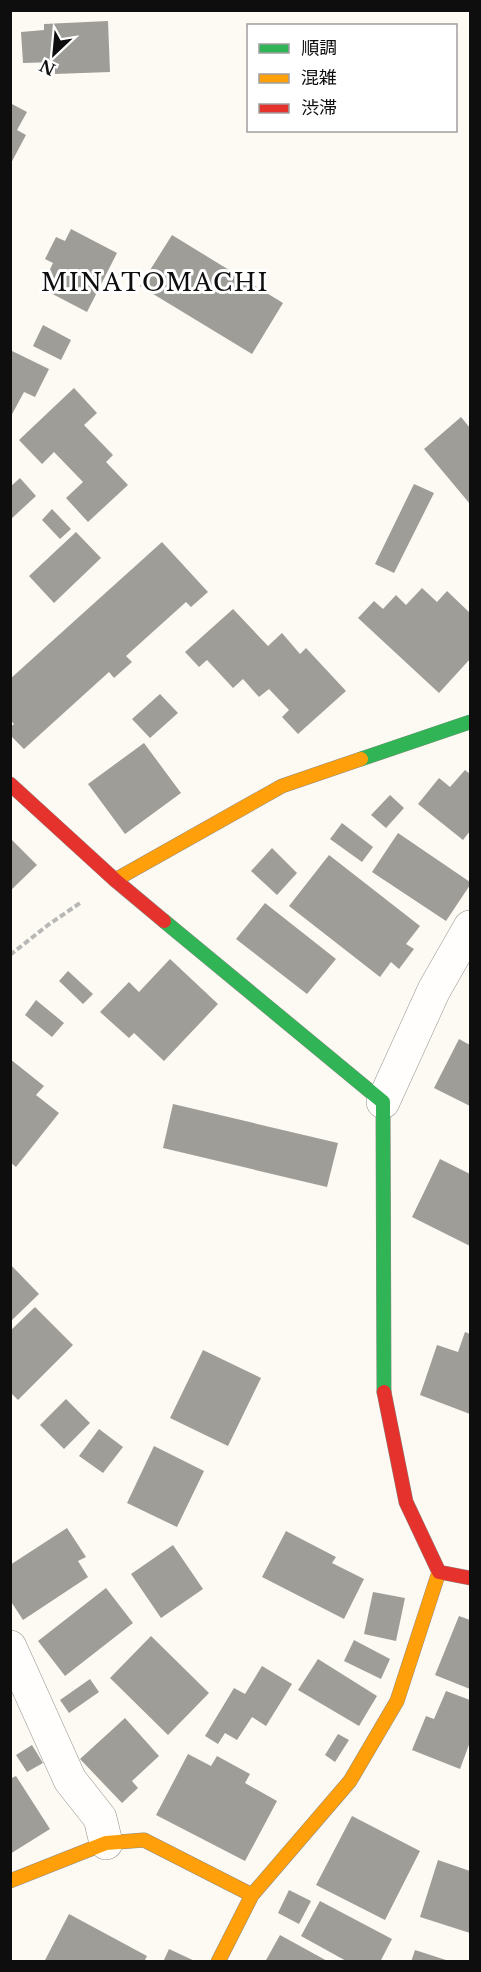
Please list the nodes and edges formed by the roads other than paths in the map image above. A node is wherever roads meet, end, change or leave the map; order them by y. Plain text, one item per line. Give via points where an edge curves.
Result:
1 (471, 722) edge
2 (10, 784) edge
3 (115, 880) junction
4 (471, 927) edge
5 (383, 1102) junction
6 (439, 1572) junction
7 (471, 1578) edge
8 (10, 1647) edge
9 (106, 1843) junction
10 (10, 1881) edge
11 (252, 1895) junction
12 (218, 1962) edge

1 - 3 street via 282,786
2 - 3 street
3 - 5 street
4 - 5 street via 434,990
5 - 6 street via 384,1398 406,1502
6 - 7 street
6 - 11 street via 397,1701 350,1781
8 - 9 street via 70,1780 100,1818
9 - 10 street
9 - 11 street via 144,1840
11 - 12 street

